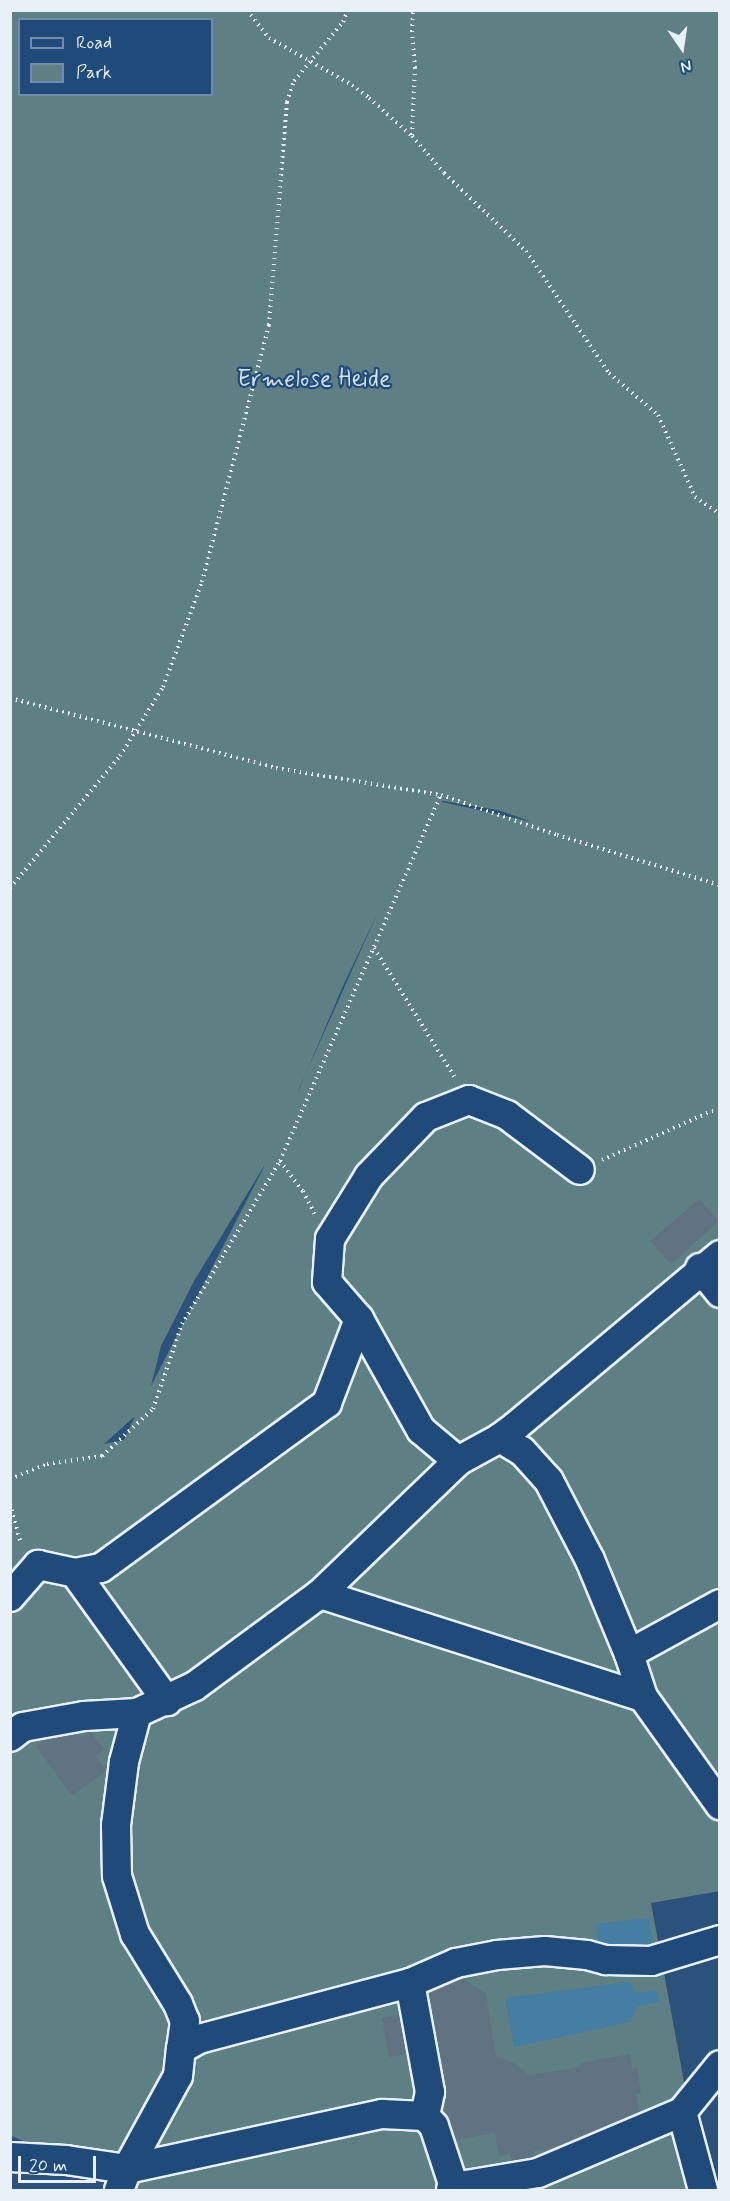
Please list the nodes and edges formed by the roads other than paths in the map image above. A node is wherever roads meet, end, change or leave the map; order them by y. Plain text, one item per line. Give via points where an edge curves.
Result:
1 (580, 1170) road end
2 (710, 1262) edge
3 (720, 1293) edge
4 (359, 1319) junction
5 (500, 1438) junction
6 (458, 1461) junction
7 (75, 1573) junction
8 (320, 1594) junction
9 (10, 1597) edge
10 (720, 1604) edge
11 (629, 1654) junction
12 (644, 1697) junction
13 (167, 1701) junction
14 (138, 1713) junction
15 (10, 1737) edge
16 (720, 1805) edge
17 (720, 1940) edge
18 (410, 1983) junction
19 (181, 2049) junction
20 (720, 2065) edge
21 (682, 2112) junction
22 (425, 2116) junction
23 (10, 2157) edge
24 (123, 2180) edge
25 (529, 2183) edge
26 (452, 2189) edge
27 (703, 2190) edge

1 - 4 lane via 507,1115 469,1100 426,1117 369,1176 330,1239 327,1282
2 - 3 lane
2 - 5 lane
4 - 6 lane via 421,1430
4 - 7 lane via 327,1403 101,1568
5 - 6 lane
5 - 11 lane via 522,1451 549,1481 590,1560
6 - 8 lane
7 - 9 lane via 38,1565
7 - 13 lane
8 - 12 lane
8 - 13 lane via 195,1686
10 - 11 lane
11 - 12 lane
12 - 16 lane
13 - 14 lane
14 - 15 lane via 84,1716 23,1727
14 - 19 lane via 124,1762 116,1825 117,1876 135,1934 185,2021
17 - 18 lane via 651,1961 606,1960 587,1954 545,1951 497,1955 456,1962
18 - 19 lane via 199,2039
18 - 22 lane via 430,2092
19 - 24 lane via 178,2076
20 - 21 lane
21 - 25 lane via 538,2173
21 - 27 lane
22 - 24 lane via 382,2114
22 - 26 lane via 434,2126
23 - 24 lane via 66,2160
25 - 26 lane

